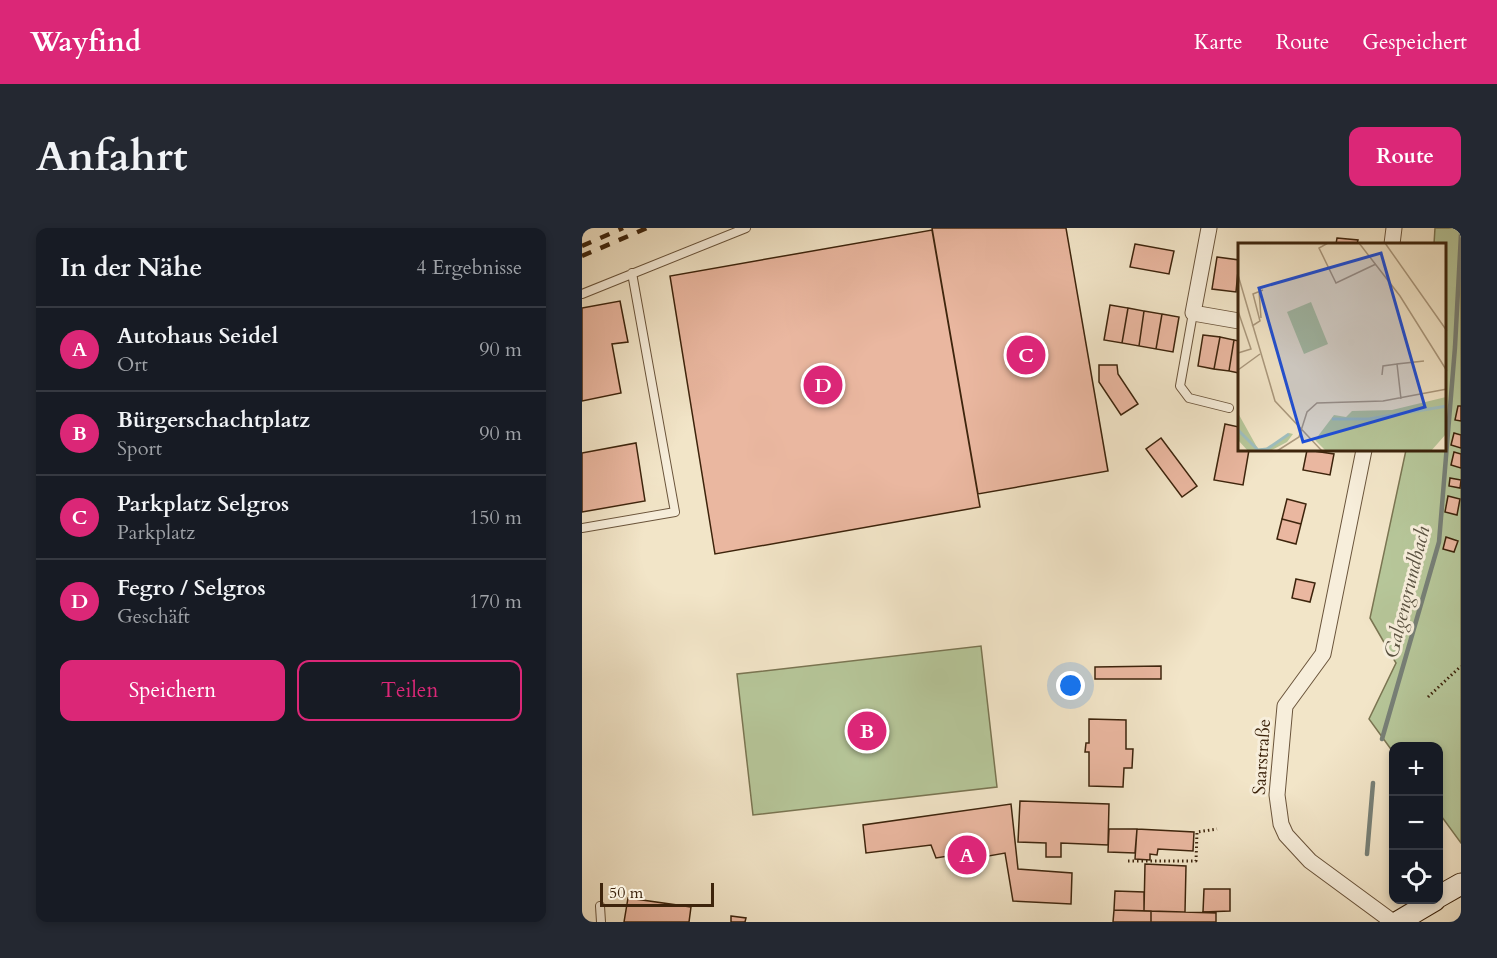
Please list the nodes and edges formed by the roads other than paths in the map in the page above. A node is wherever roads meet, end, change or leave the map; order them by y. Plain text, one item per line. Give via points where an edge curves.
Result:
1 (746, 228) edge
2 (1209, 228) edge
3 (1394, 228) edge
4 (1392, 243) edge
5 (632, 273) junction
6 (582, 294) edge
7 (1193, 313) junction
8 (1238, 321) edge
9 (1228, 408) dead end
10 (1364, 452) edge
11 (582, 528) edge
12 (1461, 884) edge
13 (1443, 894) edge
14 (1427, 904) edge
15 (600, 906) dead end
16 (601, 922) edge
17 (1393, 922) edge
18 (1398, 922) edge

1 - 5 lane
2 - 7 street
3 - 4 street
5 - 6 lane
5 - 11 lane via 675,512
7 - 8 street
7 - 9 lane via 1180,386 1189,398
10 - 17 street, Saarstraße via 1323,654 1285,706 1277,795 1286,835 1310,861
12 - 13 main road
14 - 18 main road
15 - 16 lane

